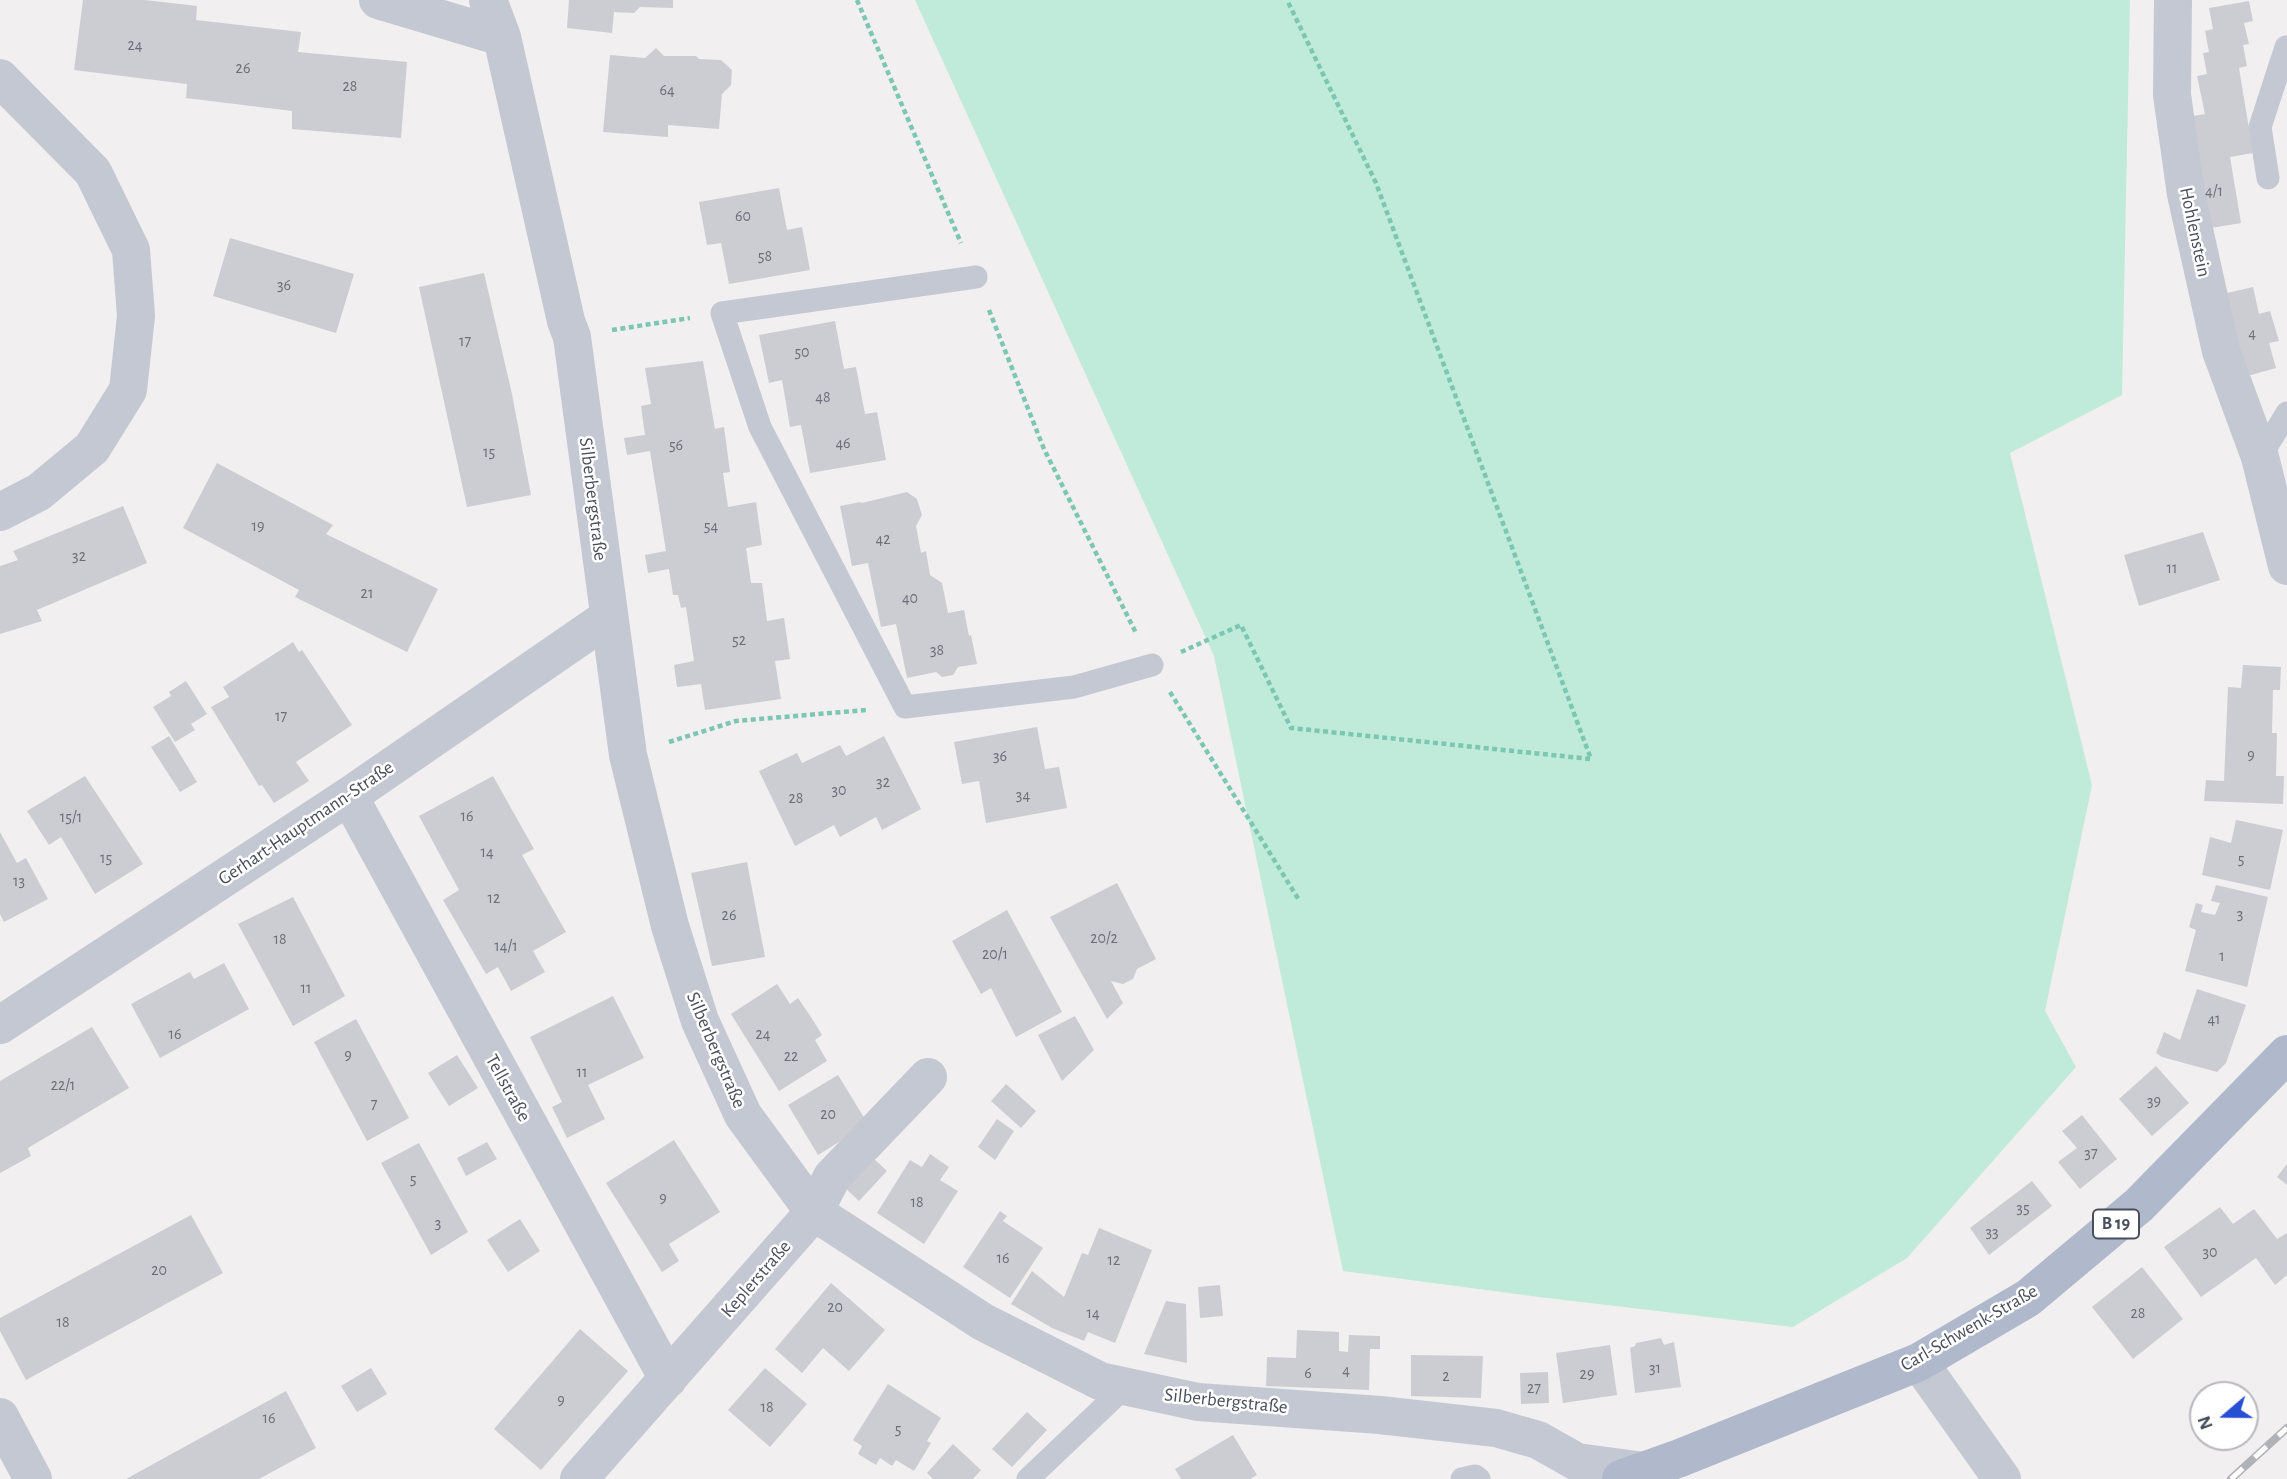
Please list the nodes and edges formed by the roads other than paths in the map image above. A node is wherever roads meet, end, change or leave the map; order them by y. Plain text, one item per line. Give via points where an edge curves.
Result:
1 (378, 0) edge
2 (488, 0) edge
3 (2173, 0) edge
4 (502, 37) junction
5 (2287, 46) edge
6 (0, 78) edge
7 (2268, 178) dead end
8 (976, 277) road end
9 (2287, 413) edge
10 (2260, 457) junction
11 (0, 512) edge
12 (2287, 566) edge
13 (609, 617) junction
14 (1152, 665) road end
15 (349, 796) junction
16 (0, 1025) edge
17 (2287, 1054) edge
18 (928, 1077) dead end
19 (814, 1212) junction
20 (1919, 1362) junction
21 (668, 1379) junction
22 (1125, 1387) junction
23 (0, 1417) edge
24 (1632, 1475) edge
25 (33, 1479) edge
26 (579, 1479) edge
27 (1028, 1479) edge
28 (1462, 1479) edge
29 (1479, 1479) edge
30 (2001, 1479) edge

1 - 4 street
2 - 4 street, Silberbergstraße
3 - 10 street, Hohlenstein via 2172,95 2186,194 2221,351
4 - 13 street, Silberbergstraße via 572,337
5 - 7 lane via 2260,127
6 - 11 street via 93,173 131,250 136,316 128,390 92,449 38,492
8 - 14 lane via 722,313 760,427 905,707 1074,687
9 - 10 lane
10 - 12 street, Hohlenstein
13 - 15 street, Gerhart-Hauptmann-Straße
13 - 19 street, Silberbergstraße via 628,755 670,926 700,1021 743,1115
15 - 16 street, Gerhart-Hauptmann-Straße
15 - 21 street, Tellstraße
17 - 20 main road, Carl-Schwenk-Straße / B 19 via 2139,1205 2028,1298
18 - 19 street, Keplerstraße via 832,1177
19 - 21 street, Keplerstraße
19 - 22 street, Silberbergstraße via 983,1322 1100,1381
20 - 24 main road, Carl-Schwenk-Straße / B 19
20 - 30 street
21 - 26 street, Keplerstraße
22 - 24 street, Silberbergstraße via 1198,1402 1496,1428 1538,1440 1577,1462
22 - 27 lane
23 - 25 street
28 - 29 lane

